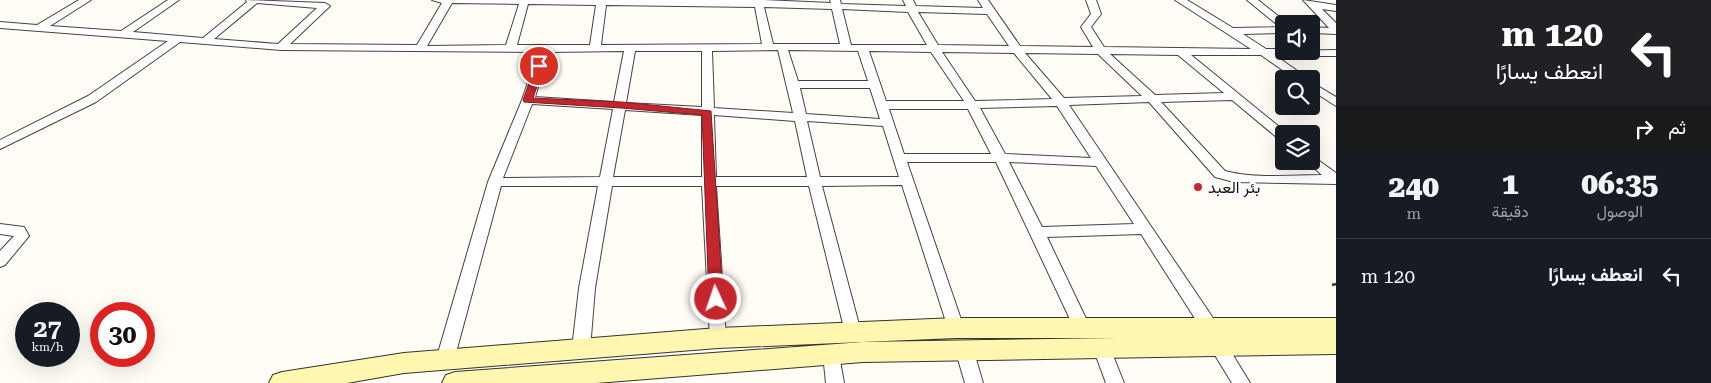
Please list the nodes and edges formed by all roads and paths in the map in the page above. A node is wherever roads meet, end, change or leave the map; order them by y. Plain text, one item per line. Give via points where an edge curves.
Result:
1 (86, 0) edge
2 (174, 0) edge
3 (253, 0) edge
4 (437, 0) edge
5 (449, 0) edge
6 (1090, 0) edge
7 (1180, 0) edge
8 (1252, 0) edge
9 (602, 1) edge
10 (678, 1) edge
11 (524, 2) junction
12 (758, 2) edge
13 (328, 3) edge
14 (836, 3) edge
15 (1310, 3) edge
16 (910, 5) edge
17 (986, 5) edge
18 (1336, 8) edge
19 (1275, 18) edge
20 (0, 25) edge
21 (39, 28) junction
22 (1230, 30) junction
23 (1275, 30) edge
24 (1320, 30) edge
25 (1336, 30) edge
26 (124, 34) junction
27 (178, 39) junction
28 (205, 41) junction
29 (707, 46) junction
30 (282, 47) junction
31 (595, 47) junction
32 (630, 47) junction
33 (775, 47) junction
34 (511, 48) junction
35 (545, 48) junction
36 (846, 48) junction
37 (420, 49) junction
38 (863, 49) junction
39 (935, 50) junction
40 (1017, 50) junction
41 (1180, 50) junction
42 (1101, 51) junction
43 (1263, 51) junction
44 (1336, 53) edge
45 (1290, 70) edge
46 (793, 84) junction
47 (875, 84) junction
48 (1320, 91) edge
49 (1234, 96) junction
50 (1152, 99) junction
51 (528, 100) junction
52 (1061, 102) junction
53 (1336, 102) edge
54 (621, 105) junction
55 (883, 105) junction
56 (972, 105) junction
57 (707, 113) junction
58 (801, 118) junction
59 (889, 123) junction
60 (1275, 130) edge
61 (0, 145) edge
62 (899, 158) junction
63 (1000, 158) junction
64 (1101, 162) junction
65 (1320, 166) edge
66 (1336, 179) edge
67 (814, 180) junction
68 (907, 181) junction
69 (495, 182) junction
70 (606, 183) junction
71 (709, 183) junction
72 (0, 229) edge
73 (1146, 229) junction
74 (1037, 232) junction
75 (0, 261) edge
76 (1336, 328) edge
77 (1083, 329) junction
78 (853, 332) junction
79 (1214, 337) junction
80 (718, 338) junction
81 (960, 339) junction
82 (1336, 344) edge
83 (1102, 348) junction
84 (581, 349) junction
85 (832, 354) junction
86 (445, 360) junction
87 (282, 383) edge
88 (455, 383) edge
89 (835, 383) edge
90 (974, 383) edge
91 (1115, 383) edge
92 (1241, 383) edge

1 - 21 street
2 - 26 street
3 - 13 street
3 - 28 street
4 - 5 street
5 - 11 street
5 - 37 street
6 - 42 street via 1096,14 1088,23 1087,31
7 - 22 street
8 - 19 street
9 - 10 street
9 - 11 street
9 - 31 street
10 - 12 street
11 - 34 street
12 - 14 street
12 - 33 street
13 - 30 street
14 - 16 street
14 - 36 street
15 - 18 street
15 - 25 street
16 - 17 street
16 - 39 street
17 - 40 street
20 - 21 street
21 - 26 street
22 - 23 street
22 - 43 street
24 - 25 street
26 - 27 street
27 - 28 street
27 - 61 street via 92,100
28 - 30 street
29 - 32 street
29 - 33 street
29 - 57 street
30 - 37 street
31 - 32 street
31 - 35 street
32 - 54 street
33 - 36 street
33 - 46 street
34 - 35 street
34 - 37 street
35 - 51 street
36 - 38 street
38 - 39 street
38 - 47 street
39 - 40 street
39 - 56 street
40 - 42 street
40 - 52 street
41 - 42 street
41 - 43 street
41 - 49 street
42 - 50 street
43 - 44 street
43 - 45 street
46 - 47 street
46 - 58 street
47 - 55 street
48 - 53 street
49 - 50 street
49 - 60 street
50 - 52 street
50 - 66 street via 1220,174 1234,178
51 - 54 street
51 - 69 street
52 - 56 street
52 - 64 street
54 - 57 street
54 - 70 street
55 - 56 street
55 - 59 street
56 - 63 street
57 - 58 street
57 - 71 street
58 - 59 street
58 - 67 street
59 - 62 street
62 - 63 street
62 - 68 street
63 - 64 street
63 - 74 street
64 - 73 street
65 - 66 street
67 - 68 street
67 - 71 street
67 - 78 street
68 - 81 street
69 - 70 street
69 - 86 street
70 - 71 street
70 - 84 street via 587,288
71 - 80 street
72 - 75 street via 19,231 22,236
73 - 74 street
73 - 79 street
74 - 77 street
76 - 79 main road
77 - 79 main road
77 - 81 main road
78 - 80 main road
78 - 81 main road
79 - 82 main road
79 - 83 main road
79 - 92 street
80 - 84 main road
81 - 83 main road
81 - 85 main road
81 - 90 street
83 - 91 street
84 - 86 main road
85 - 88 main road
85 - 89 street
86 - 87 main road via 404,363

